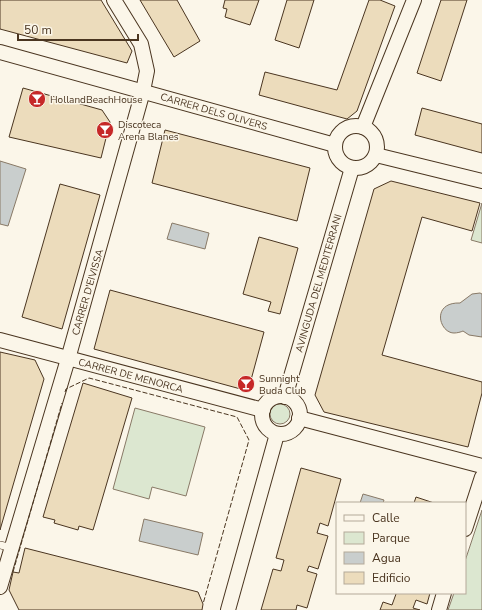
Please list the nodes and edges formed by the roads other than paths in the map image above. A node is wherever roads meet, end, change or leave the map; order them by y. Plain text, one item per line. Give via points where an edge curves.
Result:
1 (114, 0) edge
2 (414, 0) edge
3 (0, 52) edge
4 (143, 91) junction
5 (363, 127) junction
6 (335, 145) junction
7 (376, 155) junction
8 (352, 168) junction
9 (482, 181) edge
10 (0, 340) edge
11 (68, 358) junction
12 (285, 397) junction
13 (263, 410) junction
14 (299, 418) junction
15 (277, 434) junction
16 (482, 466) edge
17 (482, 477) edge
18 (466, 526) edge
19 (6, 547) edge
20 (0, 587) edge
21 (444, 594) edge
22 (228, 610) edge
23 (439, 610) edge

1 - 4 street, CARRER D'EIVISSA via 141,44 147,71
2 - 5 street
3 - 4 street, CARRER DELS OLIVERS
4 - 6 street, CARRER DELS OLIVERS
4 - 11 street, CARRER D'EIVISSA
5 - 6 street via 353,126 344,129
5 - 7 street via 375,138
6 - 8 street via 339,160
7 - 8 street via 362,168
7 - 9 street
8 - 12 street, AVINGUDA DEL MEDITERRANI
10 - 11 street, CARRER DE MENORCA
11 - 13 street, CARRER DE MENORCA
11 - 19 street, CARRER D'EIVISSA
12 - 13 street via 269,400
12 - 14 street via 296,405
13 - 15 street via 266,428
14 - 15 street via 289,432
14 - 16 street
15 - 22 street
17 - 18 street
19 - 20 street, CARRER D'EIVISSA
21 - 23 street

